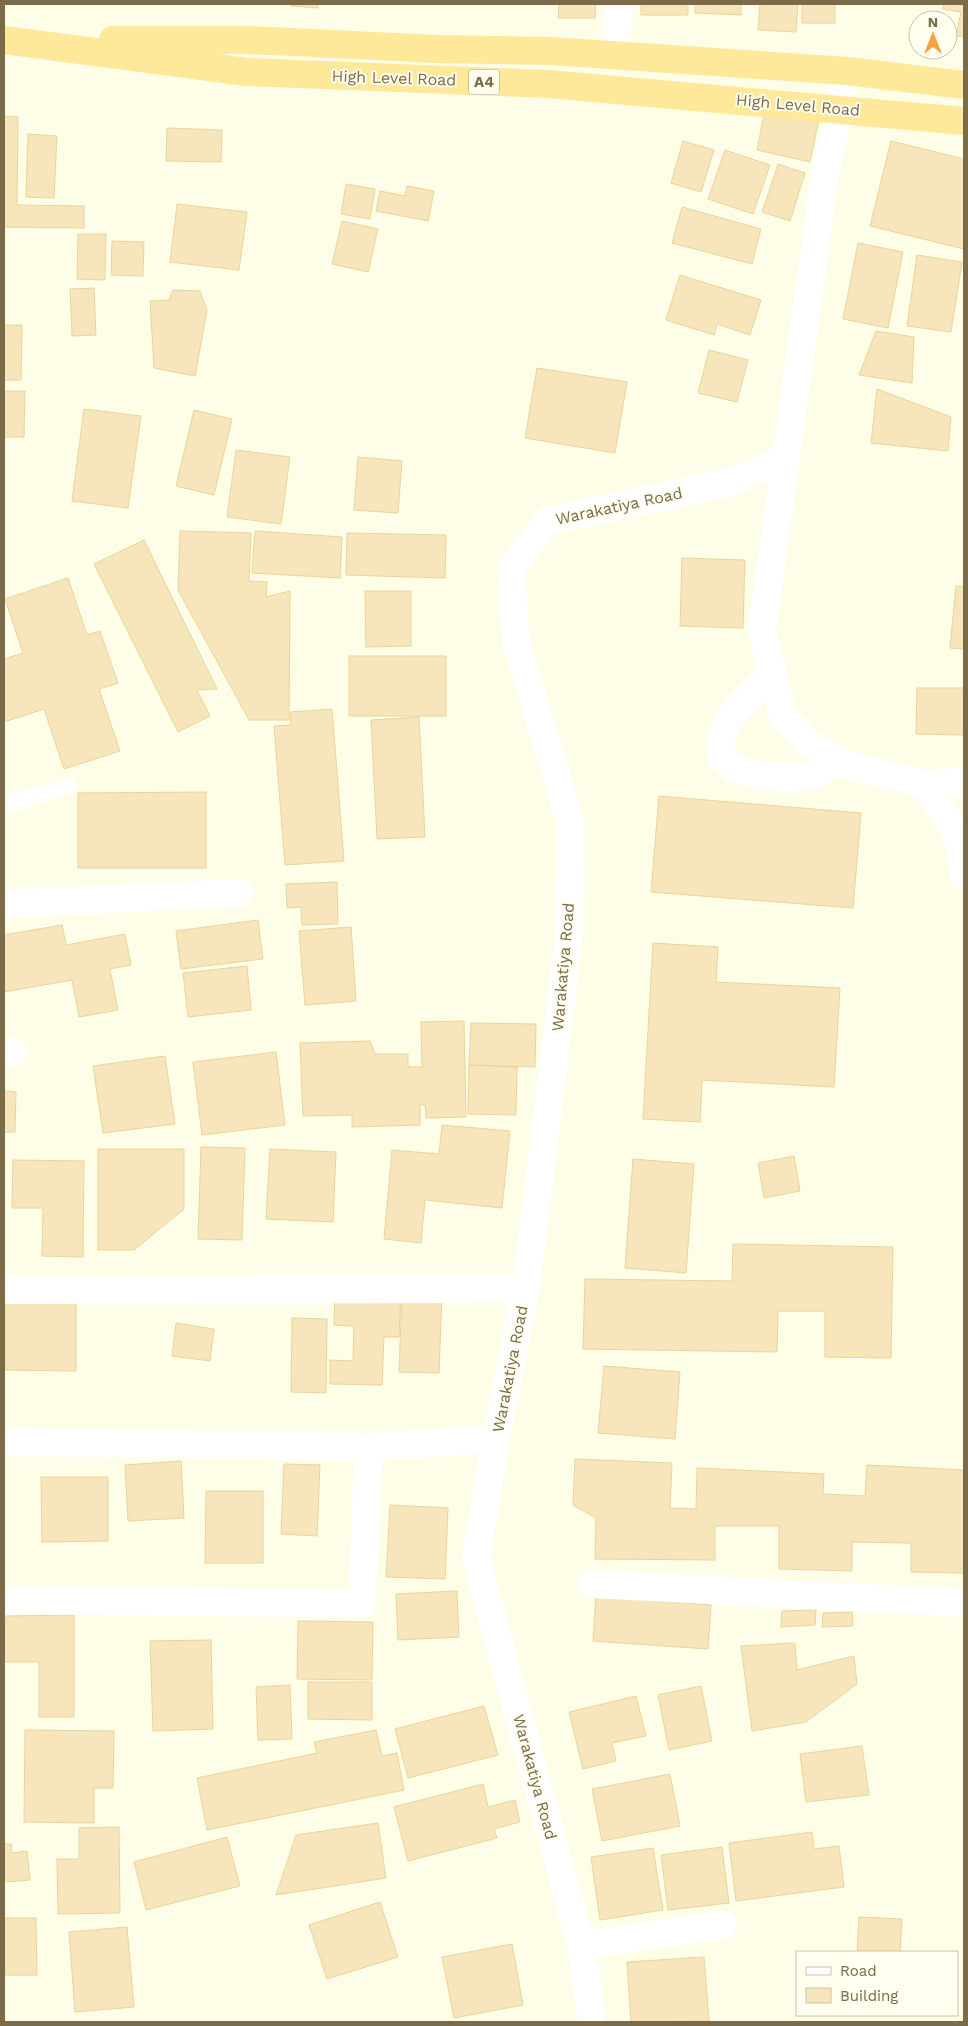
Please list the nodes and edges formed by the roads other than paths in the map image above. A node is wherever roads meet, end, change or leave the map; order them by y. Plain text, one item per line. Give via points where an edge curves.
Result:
1 (619, 4) edge
2 (4, 40) edge
3 (616, 56) junction
4 (846, 71) junction
5 (964, 85) edge
6 (839, 109) junction
7 (964, 121) edge
8 (786, 458) junction
9 (772, 673) junction
10 (839, 760) junction
11 (964, 782) edge
12 (925, 784) junction
13 (69, 786) dead end
14 (4, 806) edge
15 (964, 876) edge
16 (239, 893) dead end
17 (4, 904) edge
18 (526, 1288) junction
19 (4, 1290) edge
20 (496, 1439) junction
21 (4, 1442) edge
22 (369, 1447) junction
23 (591, 1584) dead end
24 (4, 1600) edge
25 (964, 1603) edge
26 (723, 1925) dead end
27 (581, 1945) junction
28 (592, 2022) edge

1 - 3 street
2 - 3 highway, High Level Road / A4 via 246,40
2 - 6 highway, High Level Road / A4 via 247,72 548,84
3 - 4 highway, High Level Road / A4
4 - 5 highway, High Level Road / A4
4 - 6 street
6 - 7 highway, High Level Road / A4
6 - 8 street via 825,175
8 - 9 street via 762,630
8 - 18 street, Warakatiya Road via 732,482 548,521 511,569 516,642 570,821 569,936
9 - 10 street via 783,716 810,745
9 - 10 street via 735,711 721,735 721,756 734,768 759,776 790,778 813,775
10 - 12 street via 850,766
11 - 12 street
12 - 15 street via 958,834
13 - 14 lane
16 - 17 street
18 - 19 street
18 - 20 street, Warakatiya Road
20 - 22 street
20 - 27 street, Warakatiya Road via 476,1558
21 - 22 street
22 - 24 street via 362,1604
23 - 25 street
26 - 27 street
27 - 28 street, Warakatiya Road

